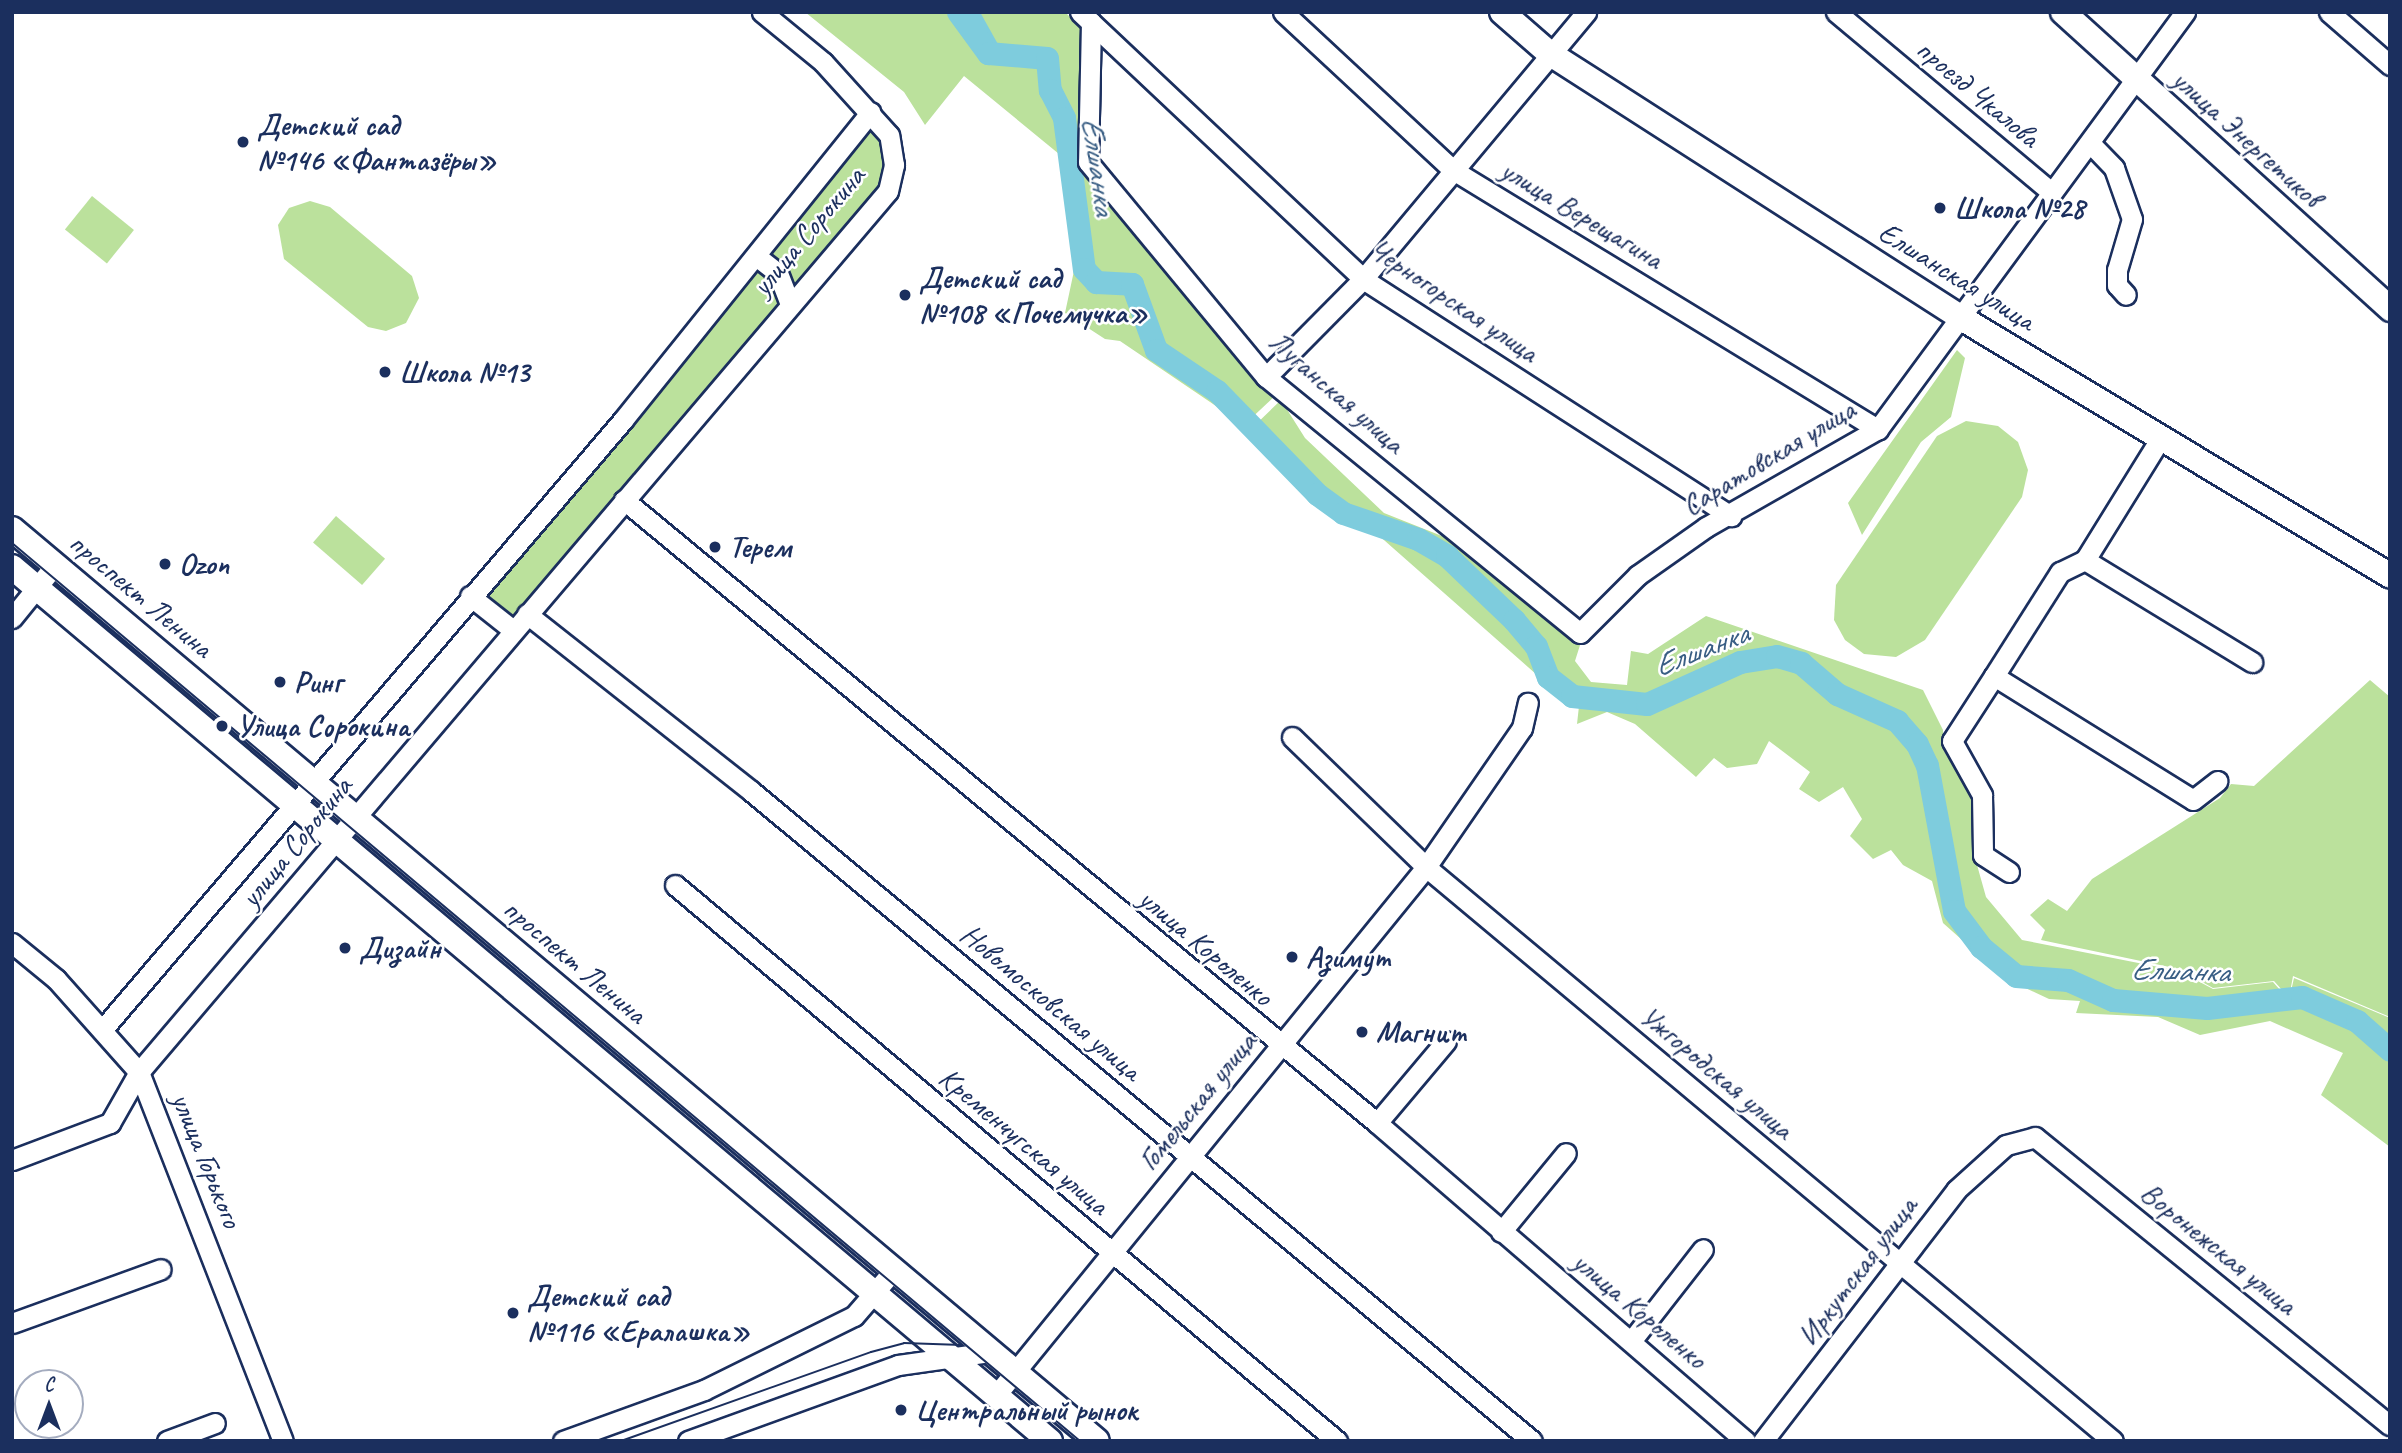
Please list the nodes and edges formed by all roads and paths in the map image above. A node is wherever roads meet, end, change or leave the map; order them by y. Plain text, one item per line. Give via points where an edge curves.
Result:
1 (762, 12) edge
2 (1283, 12) edge
3 (1503, 12) edge
4 (1587, 12) edge
5 (1836, 12) edge
6 (2063, 12) edge
7 (2185, 12) edge
8 (2329, 12) edge
9 (1085, 17) edge
10 (1549, 52) junction
11 (2390, 65) edge
12 (2134, 78) junction
13 (871, 112) junction
14 (2090, 143) junction
15 (1453, 170) junction
16 (2051, 192) junction
17 (756, 256) junction
18 (1363, 279) junction
19 (2126, 295) dead end
20 (789, 301) junction
21 (2390, 309) edge
22 (1963, 319) junction
23 (1266, 377) junction
24 (1878, 429) junction
25 (2160, 439) junction
26 (624, 500) junction
27 (1731, 516) junction
28 (12, 529) edge
29 (2085, 560) junction
30 (55, 565) junction
31 (12, 567) edge
32 (2390, 576) edge
33 (37, 588) junction
34 (470, 596) junction
35 (527, 614) junction
36 (12, 618) edge
37 (513, 630) junction
38 (1580, 633) joint
39 (152, 646) junction
40 (2252, 662) dead end
41 (133, 667) junction
42 (1994, 676) junction
43 (1528, 703) dead end
44 (1292, 737) dead end
45 (312, 778) junction
46 (2217, 781) dead end
47 (294, 800) junction
48 (356, 816) junction
49 (339, 837) junction
50 (1426, 867) junction
51 (2009, 873) dead end
52 (675, 885) dead end
53 (12, 943) edge
54 (575, 1003) junction
55 (558, 1023) junction
56 (102, 1030) junction
57 (1446, 1041) dead end
58 (1279, 1048) junction
59 (139, 1072) junction
60 (1377, 1123) junction
61 (2006, 1145) joint
62 (1566, 1153) dead end
63 (1190, 1156) junction
64 (12, 1160) edge
65 (1501, 1232) junction
66 (1703, 1249) dead end
67 (1112, 1254) junction
68 (1900, 1265) junction
69 (161, 1269) dead end
70 (893, 1271) junction
71 (875, 1292) junction
72 (12, 1322) edge
73 (1632, 1340) junction
74 (991, 1352) junction
75 (947, 1355) junction
76 (1014, 1372) junction
77 (997, 1394) junction
78 (215, 1423) dead end
79 (2390, 1424) edge
80 (167, 1441) edge
81 (283, 1441) edge
82 (563, 1441) edge
83 (688, 1441) edge
84 (1051, 1441) edge
85 (1097, 1441) edge
86 (1336, 1441) edge
87 (1532, 1441) edge
88 (1746, 1441) edge
89 (1763, 1441) edge
90 (2113, 1441) edge

1 - 13 street
2 - 15 street, улица Верещагина
3 - 10 main road, Елшанская улица
4 - 10 street
5 - 16 street, проезд Чкалова
6 - 12 main road, улица Энергетиков
7 - 12 street, Саратовская улица
8 - 11 street
9 - 18 street, Черногорская улица
9 - 23 street, Луганская улица via 1088,162
10 - 15 street
10 - 22 main road, Елшанская улица
12 - 14 street, Саратовская улица
12 - 21 main road, улица Энергетиков
13 - 17 street, улица Сорокина
13 - 20 street, улица Сорокина via 889,135 894,165 888,191
14 - 16 street, Саратовская улица
14 - 19 street via 2114,168 2132,219 2117,270 2117,285
15 - 18 street
15 - 24 street, улица Верещагина
16 - 22 street, Саратовская улица
17 - 20 street via 778,273
17 - 34 street, улица Сорокина
18 - 23 street
18 - 27 street, Черногорская улица
20 - 26 street, улица Сорокина
22 - 24 street, Саратовская улица
22 - 25 main road, Елшанская улица
23 - 38 street, Луганская улица
24 - 27 street, Саратовская улица
25 - 29 street
25 - 32 main road, Елшанская улица
26 - 35 street, улица Сорокина
26 - 58 street, улица Короленко
27 - 38 street, Саратовская улица via 1638,575
28 - 30 main road, проспект Ленина
29 - 40 street
29 - 42 street via 2060,572
30 - 33 street
30 - 39 main road, проспект Ленина
31 - 33 main road, проспект Ленина
33 - 36 street
33 - 41 main road, проспект Ленина
34 - 37 street
34 - 45 street, улица Сорокина
35 - 37 street, улица Сорокина
35 - 63 street, Новомосковская улица via 751,791
37 - 48 street, улица Сорокина
39 - 41 street
39 - 45 main road, проспект Ленина
41 - 47 main road, проспект Ленина
42 - 46 street via 2193,800
42 - 51 street via 1952,741 1982,795 1983,855
43 - 50 street, Гомельская улица via 1522,728
44 - 50 street, Ужгородская улица
45 - 47 street, улица Сорокина
45 - 48 main road, проспект Ленина
47 - 49 main road, проспект Ленина
47 - 56 street, улица Сорокина
48 - 49 street, улица Сорокина
48 - 54 main road, проспект Ленина
49 - 55 main road, проспект Ленина
49 - 59 street, улица Сорокина
50 - 58 street, Гомельская улица
50 - 68 street, Ужгородская улица
52 - 67 street, Кременчугская улица
53 - 56 street, улица Горького
54 - 55 street
54 - 70 main road, проспект Ленина
55 - 71 main road, проспект Ленина
56 - 59 street, улица Горького
57 - 60 street
58 - 60 street, улица Короленко
58 - 63 street, Гомельская улица
59 - 64 street, улица Сорокина via 110,1123
59 - 81 street, улица Горького
60 - 65 street, улица Короленко
61 - 68 street, Иркутская улица via 1956,1190
61 - 79 street, Воронежская улица via 2035,1137
62 - 65 street
63 - 67 street, Гомельская улица
63 - 87 street, Новомосковская улица
65 - 73 street, улица Короленко
66 - 73 street
67 - 76 street, Гомельская улица
67 - 86 street, Кременчугская улица
68 - 89 street, Иркутская улица
68 - 90 street, Ужгородская улица
69 - 72 street
70 - 71 street
70 - 74 main road, проспект Ленина
71 - 75 main road, проспект Ленина
71 - 82 street via 854,1316 704,1390
73 - 88 street, улица Короленко
74 - 75 street
74 - 76 main road, проспект Ленина
75 - 77 main road, проспект Ленина
75 - 83 street via 898,1365
76 - 77 street, Гомельская улица
76 - 85 main road, проспект Ленина
77 - 84 main road, проспект Ленина
78 - 80 street

